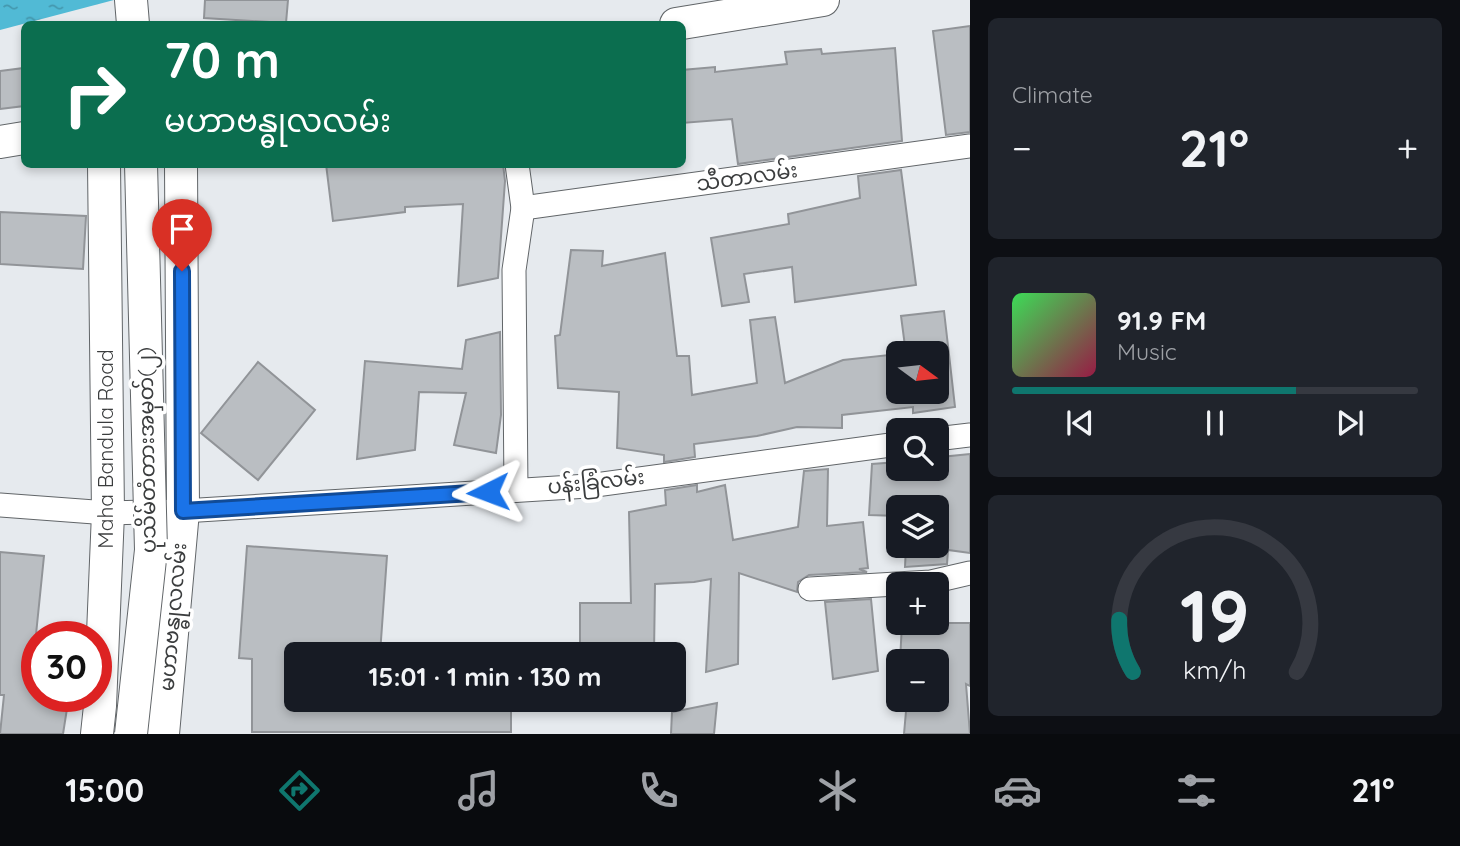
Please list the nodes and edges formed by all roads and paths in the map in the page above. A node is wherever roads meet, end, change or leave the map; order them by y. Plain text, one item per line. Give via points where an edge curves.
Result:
1 (131, 0) edge
2 (823, 0) edge
3 (133, 21) edge
4 (686, 22) edge
5 (21, 138) edge
6 (0, 142) edge
7 (970, 146) edge
8 (104, 168) edge
9 (141, 168) edge
10 (181, 168) edge
11 (518, 168) edge
12 (523, 208) junction
13 (970, 435) edge
14 (949, 437) edge
15 (886, 446) edge
16 (516, 490) junction
17 (0, 505) edge
18 (183, 511) junction
19 (108, 513) junction
20 (970, 573) edge
21 (810, 589) dead end
22 (97, 734) edge
23 (131, 734) edge
24 (163, 734) edge

1 - 3 main road
2 - 4 main road
5 - 6 main road
7 - 12 street, သီတာလမ်း
8 - 19 main road, Maha Bandula Road
9 - 23 main road, ပုသိမ်တံတားအမှတ်(၂), bridge via 151,551
10 - 18 main road, မဟာဗန္ဓုလလမ်း
11 - 12 street
12 - 16 street via 514,270
13 - 14 street
15 - 16 street, ပန်းခြံလမ်း via 588,486
16 - 18 street, ပန်းခြံလမ်း
17 - 19 street, ပန်းခြံလမ်း
18 - 19 street, ပန်းခြံလမ်း
18 - 24 main road, မဟာဗန္ဓုလလမ်း
19 - 22 main road, Maha Bandula Road
20 - 21 street via 931,582

